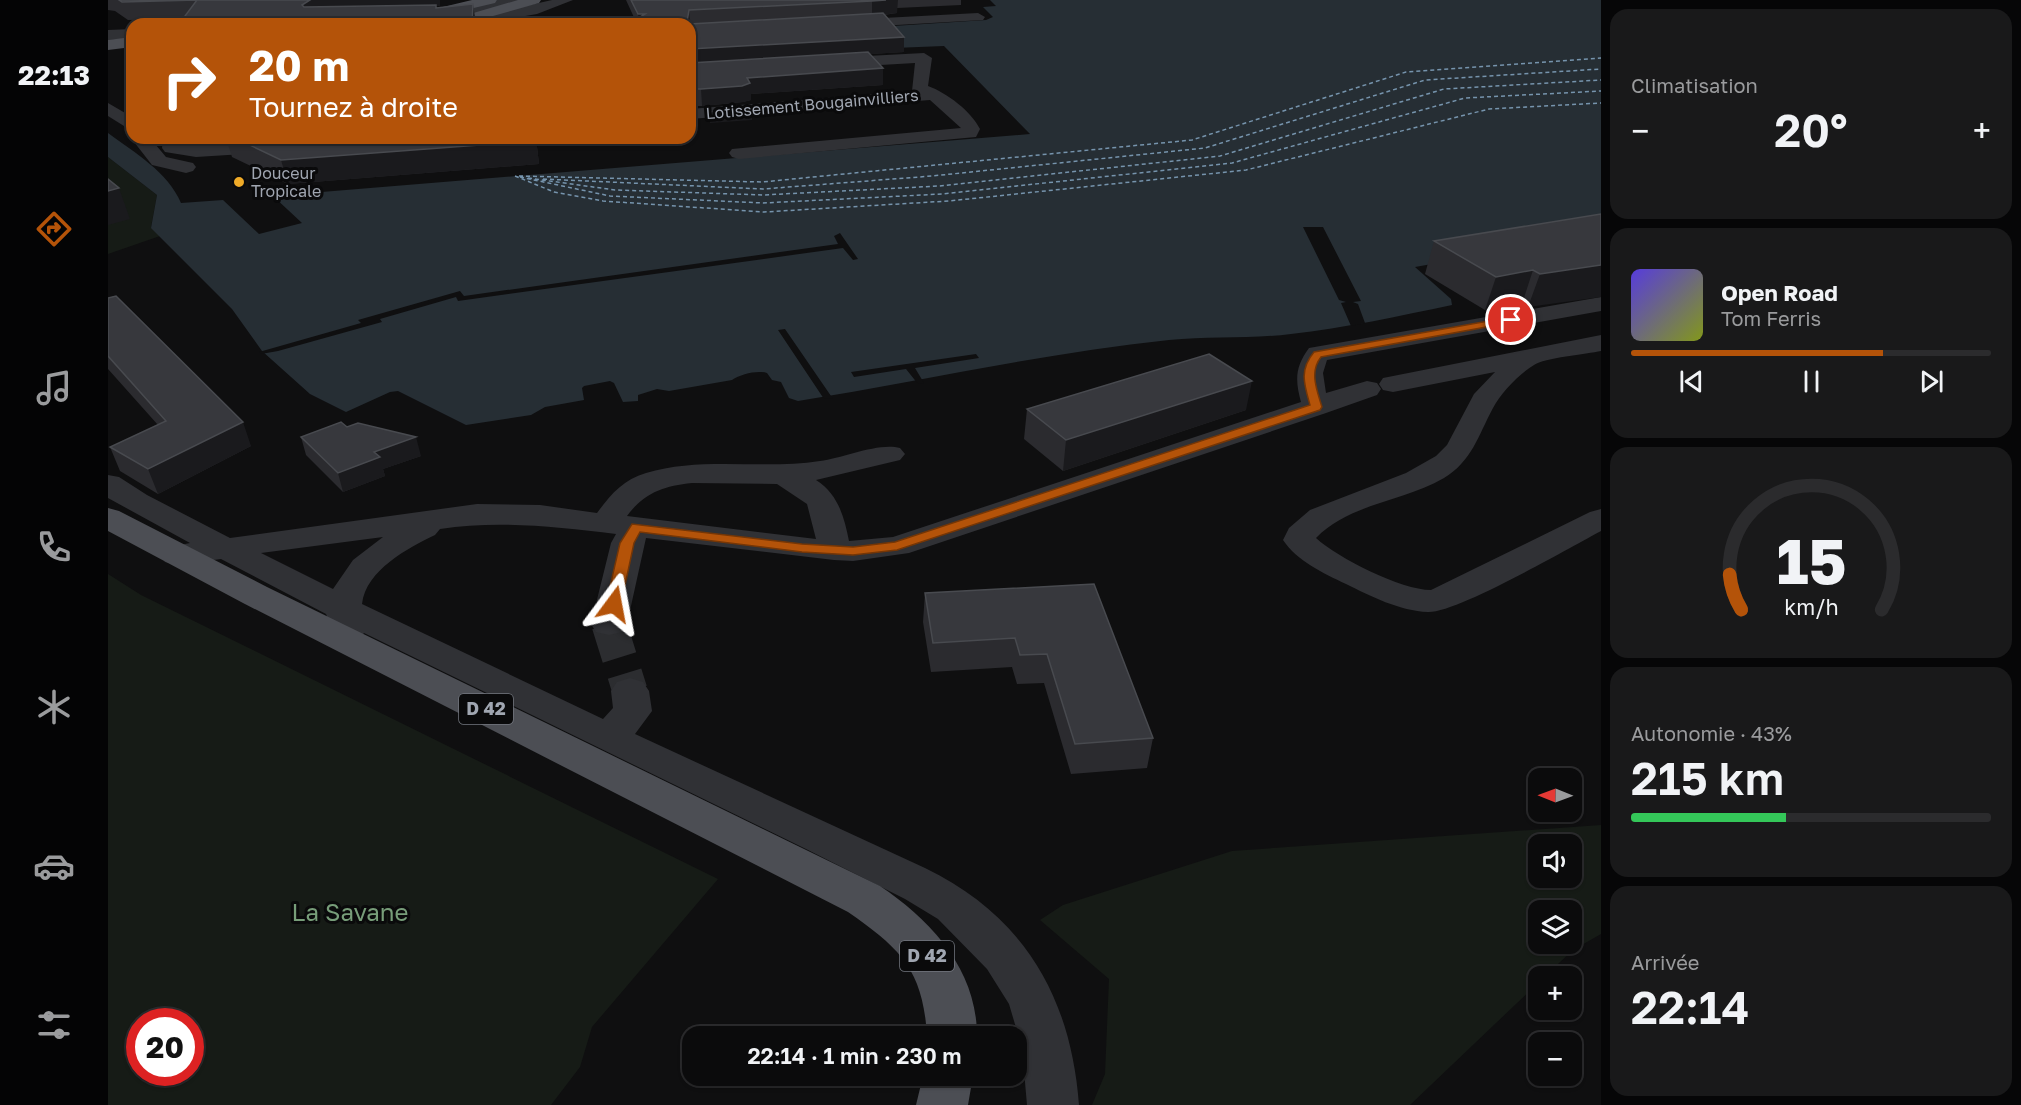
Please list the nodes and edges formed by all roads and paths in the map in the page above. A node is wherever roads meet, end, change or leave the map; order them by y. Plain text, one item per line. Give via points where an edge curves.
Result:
1 (490, 0) edge
2 (513, 0) edge
3 (534, 0) edge
4 (566, 0) edge
5 (978, 16) dead end
6 (412, 18) edge
7 (440, 18) edge
8 (469, 18) edge
9 (482, 18) edge
10 (826, 25) edge
11 (126, 28) edge
12 (108, 29) edge
13 (108, 35) edge
14 (126, 36) edge
15 (126, 37) edge
16 (108, 40) edge
17 (126, 43) edge
18 (108, 45) edge
19 (816, 64) edge
20 (934, 94) junction
21 (108, 108) edge
22 (696, 114) edge
23 (126, 121) edge
24 (146, 144) edge
25 (172, 144) edge
26 (186, 144) edge
27 (227, 144) edge
28 (231, 144) edge
29 (236, 144) edge
30 (739, 153) dead end
31 (1601, 304) edge
32 (1601, 343) edge
33 (1526, 358) junction
34 (1316, 407) junction
35 (890, 454) dead end
36 (782, 475) junction
37 (108, 484) edge
38 (459, 516) junction
39 (108, 518) edge
40 (1601, 519) edge
41 (621, 525) junction
42 (225, 548) junction
43 (834, 550) junction
44 (177, 555) junction
45 (609, 624) tunnel mouth
46 (349, 625) junction
47 (630, 691) tunnel mouth
48 (609, 737) junction
49 (951, 1026) edge
50 (946, 1086) edge
51 (942, 1105) edge
52 (1053, 1105) edge

1 - 6 main road
2 - 7 street
3 - 8 main road
4 - 9 street via 532,11
5 - 10 street
11 - 12 main road
13 - 14 street
15 - 16 street
17 - 18 main road
19 - 20 street via 924,58 919,88
20 - 22 street, Lotissement Bougainvilliers
20 - 30 street via 968,123 969,134
21 - 23 street
24 - 29 street via 159,162 177,167 224,164 238,157
25 - 28 street via 172,148 196,151
26 - 27 street
31 - 34 street via 1318,354 1308,377
32 - 33 street
33 - 34 street via 1380,387
33 - 40 street via 1484,400 1468,437 1446,464 1321,517 1299,540 1314,553 1401,597 1428,601 1461,590
34 - 43 street via 897,546
35 - 36 street via 865,462
36 - 41 street via 685,475 656,480 638,487 621,502
36 - 43 street via 802,483 822,499
37 - 42 street
38 - 41 street via 540,515
38 - 42 street
38 - 46 street via 389,545 363,568 347,593
39 - 44 main road, D 42
41 - 43 street
41 - 45 street via 627,543
42 - 44 street
42 - 46 street
44 - 46 main road, D 42
46 - 48 street
46 - 49 main road, D 42 via 864,899 909,933 935,967 950,1009
47 - 48 street via 633,711
48 - 52 street via 823,838 955,906 1018,973 1033,1001 1050,1049
50 - 51 main road

